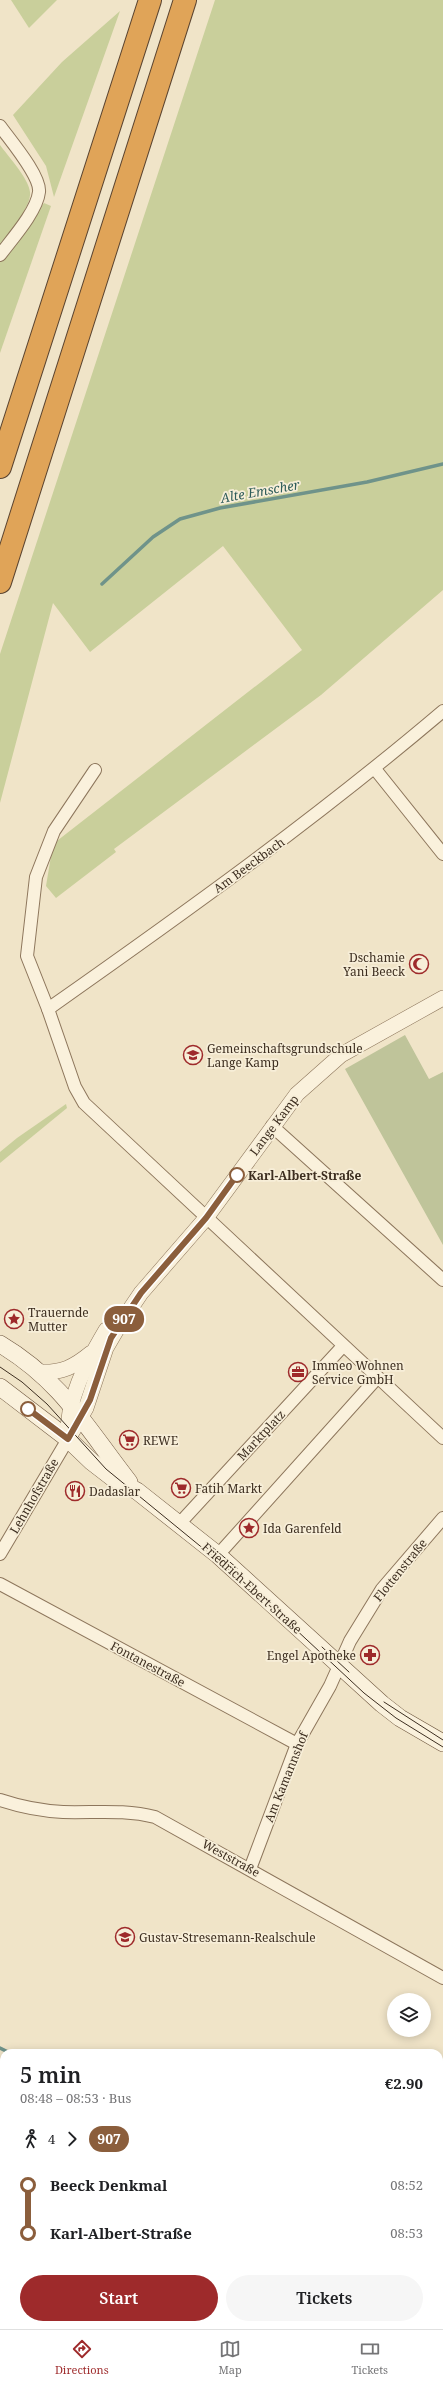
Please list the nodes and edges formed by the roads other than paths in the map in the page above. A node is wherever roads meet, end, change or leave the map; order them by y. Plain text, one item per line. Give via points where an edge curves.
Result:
1 (150, 0) edge
2 (185, 0) edge
3 (0, 126) edge
4 (0, 255) edge
5 (0, 467) edge
6 (0, 582) edge
7 (443, 711) edge
8 (375, 769) junction
9 (95, 770) dead end
10 (443, 854) edge
11 (443, 998) edge
12 (48, 1009) junction
13 (272, 1126) junction
14 (206, 1218) junction
15 (443, 1280) edge
16 (141, 1293) junction
17 (0, 1344) edge
18 (343, 1346) junction
19 (92, 1353) junction
20 (40, 1372) junction
21 (378, 1378) junction
22 (0, 1387) edge
23 (76, 1410) junction
24 (443, 1438) edge
25 (68, 1439) junction
26 (137, 1491) junction
27 (443, 1518) edge
28 (179, 1524) junction
29 (0, 1554) edge
30 (218, 1555) junction
31 (0, 1584) edge
32 (338, 1667) junction
33 (443, 1743) edge
34 (297, 1744) junction
35 (0, 1800) edge
36 (250, 1869) junction
37 (443, 1978) edge

1 - 5 highway
2 - 6 highway
3 - 4 street via 35,175 40,191 34,207
7 - 8 street, Am Beeckbach
8 - 10 street
8 - 12 street, Am Beeckbach via 278,843
9 - 12 street via 54,831 36,877 27,956
11 - 13 street, Lange Kamp via 341,1055 297,1094
12 - 14 street via 74,1088 84,1103
13 - 14 street, Lange Kamp
13 - 15 street
14 - 16 street, Lange Kamp
14 - 18 street
16 - 19 street, Lange Kamp via 120,1312
16 - 23 street, Lange Kamp via 111,1338 90,1400
17 - 20 main road, Friedrich-Ebert-Straße
18 - 21 street
18 - 28 street, Marktplatz
19 - 20 street via 67,1370
19 - 23 street, Lange Kamp
20 - 23 main road, Friedrich-Ebert-Straße
21 - 24 street
21 - 30 street
22 - 25 main road, Friedrich-Ebert-Straße
23 - 25 street, Lange Kamp
23 - 26 main road, Friedrich-Ebert-Straße via 105,1452
25 - 26 main road, Friedrich-Ebert-Straße via 109,1474
25 - 29 street, Lehnhofstraße
26 - 28 main road, Friedrich-Ebert-Straße
27 - 32 street, Flottenstraße via 382,1588 350,1641
28 - 30 main road, Friedrich-Ebert-Straße
30 - 32 main road, Friedrich-Ebert-Straße
31 - 34 street, Fontanestraße
32 - 33 main road, Friedrich-Ebert-Straße via 400,1718
32 - 34 street, Am Kamannshof
34 - 36 street, Am Kamannshof
35 - 36 street, Weststraße via 28,1809 63,1812 136,1812 155,1817
36 - 37 street, Weststraße

